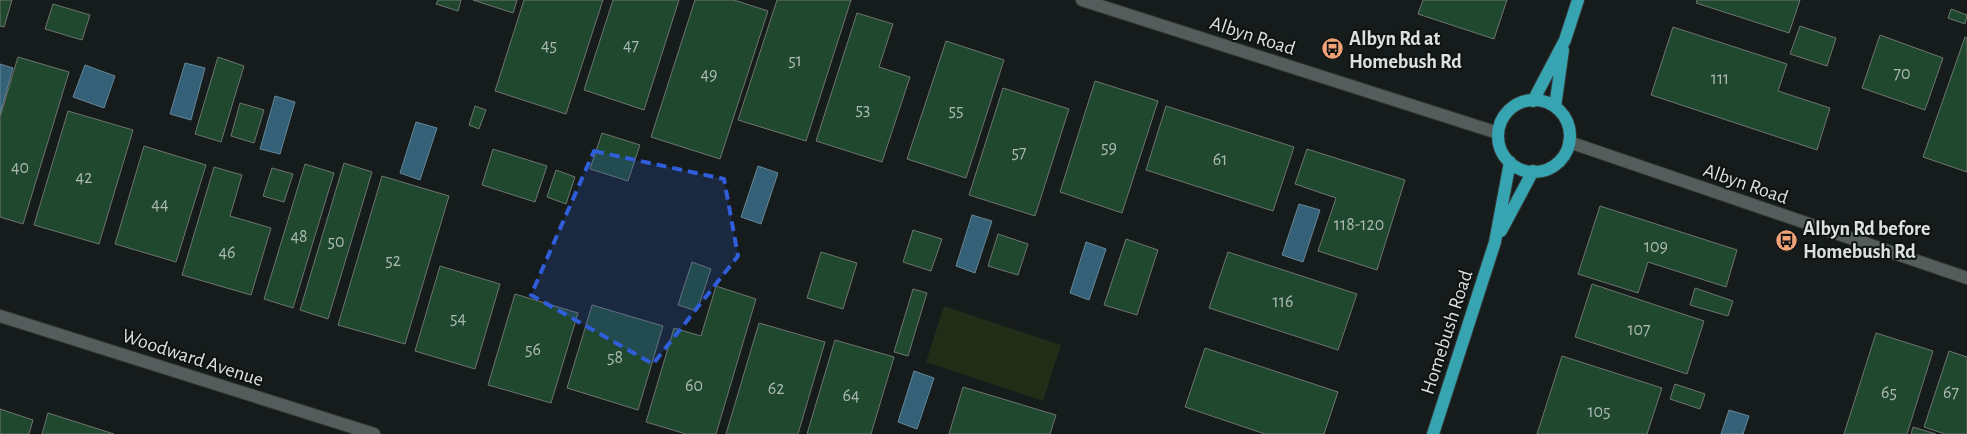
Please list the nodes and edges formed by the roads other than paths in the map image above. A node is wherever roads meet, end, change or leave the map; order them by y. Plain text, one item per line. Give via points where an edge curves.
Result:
1 (1082, 0) edge
2 (1578, 0) edge
3 (1565, 40) junction
4 (1534, 100) junction
5 (1555, 107) junction
6 (1498, 133) junction
7 (1569, 142) junction
8 (1510, 162) junction
9 (1533, 171) junction
10 (1495, 242) junction
11 (1967, 278) edge
12 (0, 316) edge
13 (374, 434) edge
14 (1432, 434) edge

1 - 6 street, Albyn Road
2 - 3 main road
3 - 4 main road
3 - 5 main road
4 - 5 main road
4 - 6 main road via 1510,110 1504,116
5 - 7 main road via 1566,119
6 - 8 main road via 1501,149
7 - 9 main road via 1559,161 1547,170
7 - 11 street, Albyn Road
8 - 9 main road via 1520,169
8 - 10 main road, Homebush Road
9 - 10 main road, Homebush Road
10 - 14 main road, Homebush Road
12 - 13 street, Woodward Avenue

